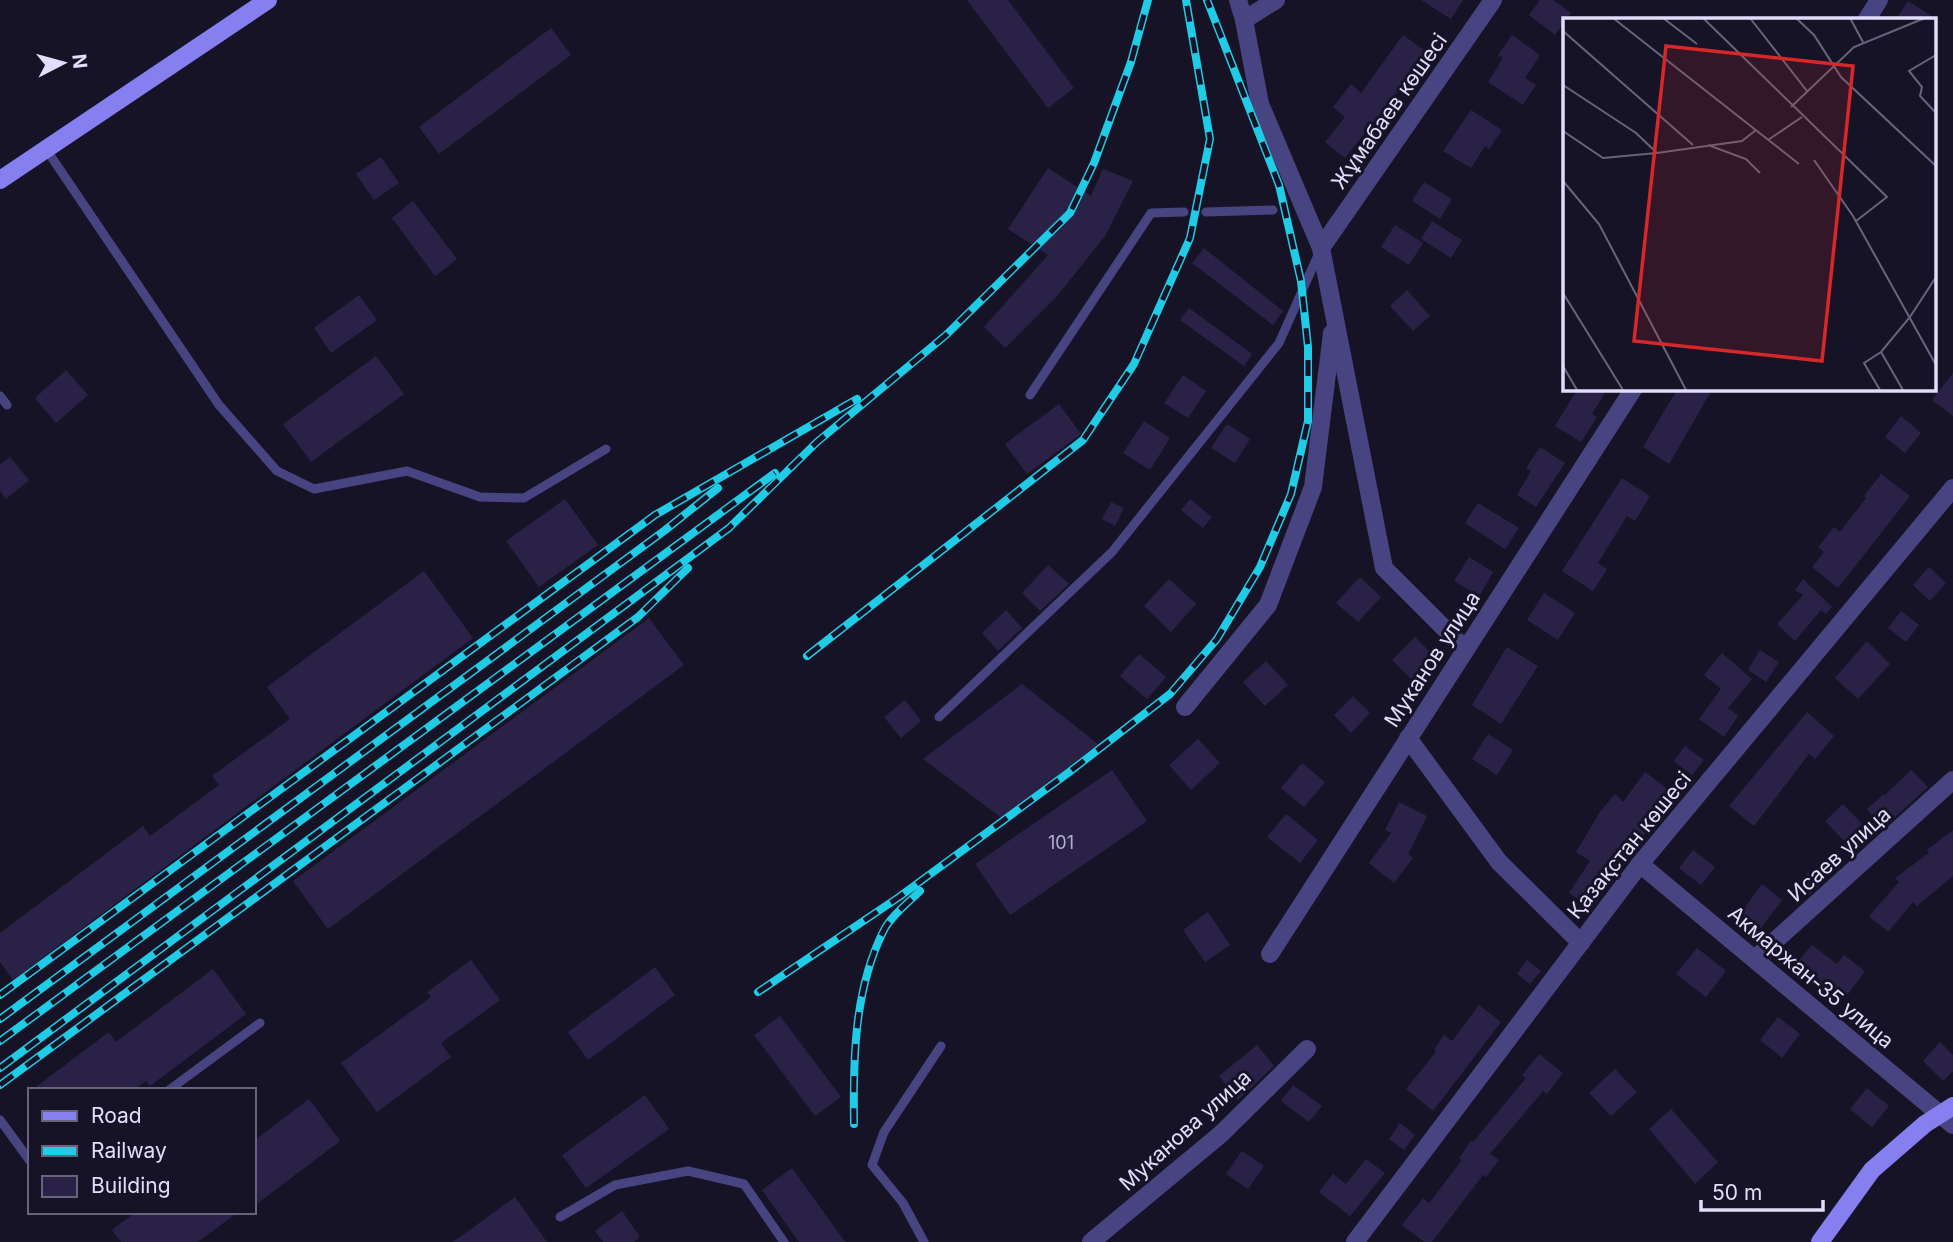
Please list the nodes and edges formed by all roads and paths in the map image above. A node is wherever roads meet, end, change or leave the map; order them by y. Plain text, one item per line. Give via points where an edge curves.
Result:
1 (268, 0) edge
2 (1238, 0) edge
3 (1276, 0) edge
4 (1493, 0) edge
5 (1879, 0) edge
6 (1868, 18) edge
7 (1244, 20) junction
8 (46, 149) junction
9 (0, 180) edge
10 (1273, 210) dead end
11 (1184, 212) dead end
12 (1206, 212) dead end
13 (1321, 248) junction
14 (1335, 315) junction
15 (1633, 390) edge
16 (1030, 395) dead end
17 (0, 397) edge
18 (7, 405) dead end
19 (606, 449) dead end
20 (1953, 488) edge
21 (1465, 649) junction
22 (1185, 707) dead end
23 (939, 717) dead end
24 (1408, 738) junction
25 (1953, 780) edge
26 (1640, 864) junction
27 (1581, 943) junction
28 (1270, 954) dead end
29 (1755, 960) junction
30 (260, 1023) dead end
31 (942, 1046) dead end
32 (1307, 1049) dead end
33 (172, 1088) edge
34 (1949, 1115) edge
35 (0, 1120) edge
36 (28, 1158) edge
37 (560, 1217) dead end
38 (784, 1242) edge
39 (924, 1242) edge
40 (1091, 1242) edge
41 (1355, 1242) edge
42 (1820, 1242) edge

1 - 8 main road
2 - 7 street
3 - 7 street
4 - 13 street, Жұмабаев көшесі
5 - 6 street
7 - 13 street via 1260,104 1300,209
8 - 9 main road
8 - 19 lane via 219,405 277,471 314,489 407,471 480,497 524,498
10 - 12 lane
11 - 16 lane via 1151,213
13 - 14 street
13 - 23 lane via 1279,342 1112,552
14 - 21 street via 1384,569
14 - 22 street via 1312,487 1273,592 1268,605
15 - 21 street, Муканов улица
17 - 18 lane
20 - 26 street, Қазақстан көшесі
21 - 24 street, Муканов улица
24 - 27 street via 1499,862
24 - 28 street, Муканов улица
25 - 29 street, Исаев улица
26 - 27 street, Қазақстан көшесі
26 - 29 street, Акмаржан-35 улица
27 - 41 street, Қазақстан көшесі
29 - 34 street, Акмаржан-35 улица
30 - 33 lane
31 - 39 lane via 884,1132 872,1165 903,1203
32 - 40 street, Муканова улица via 1221,1134
34 - 42 main road via 1925,1124 1872,1170
35 - 36 lane
37 - 38 lane via 615,1185 688,1171 744,1184

